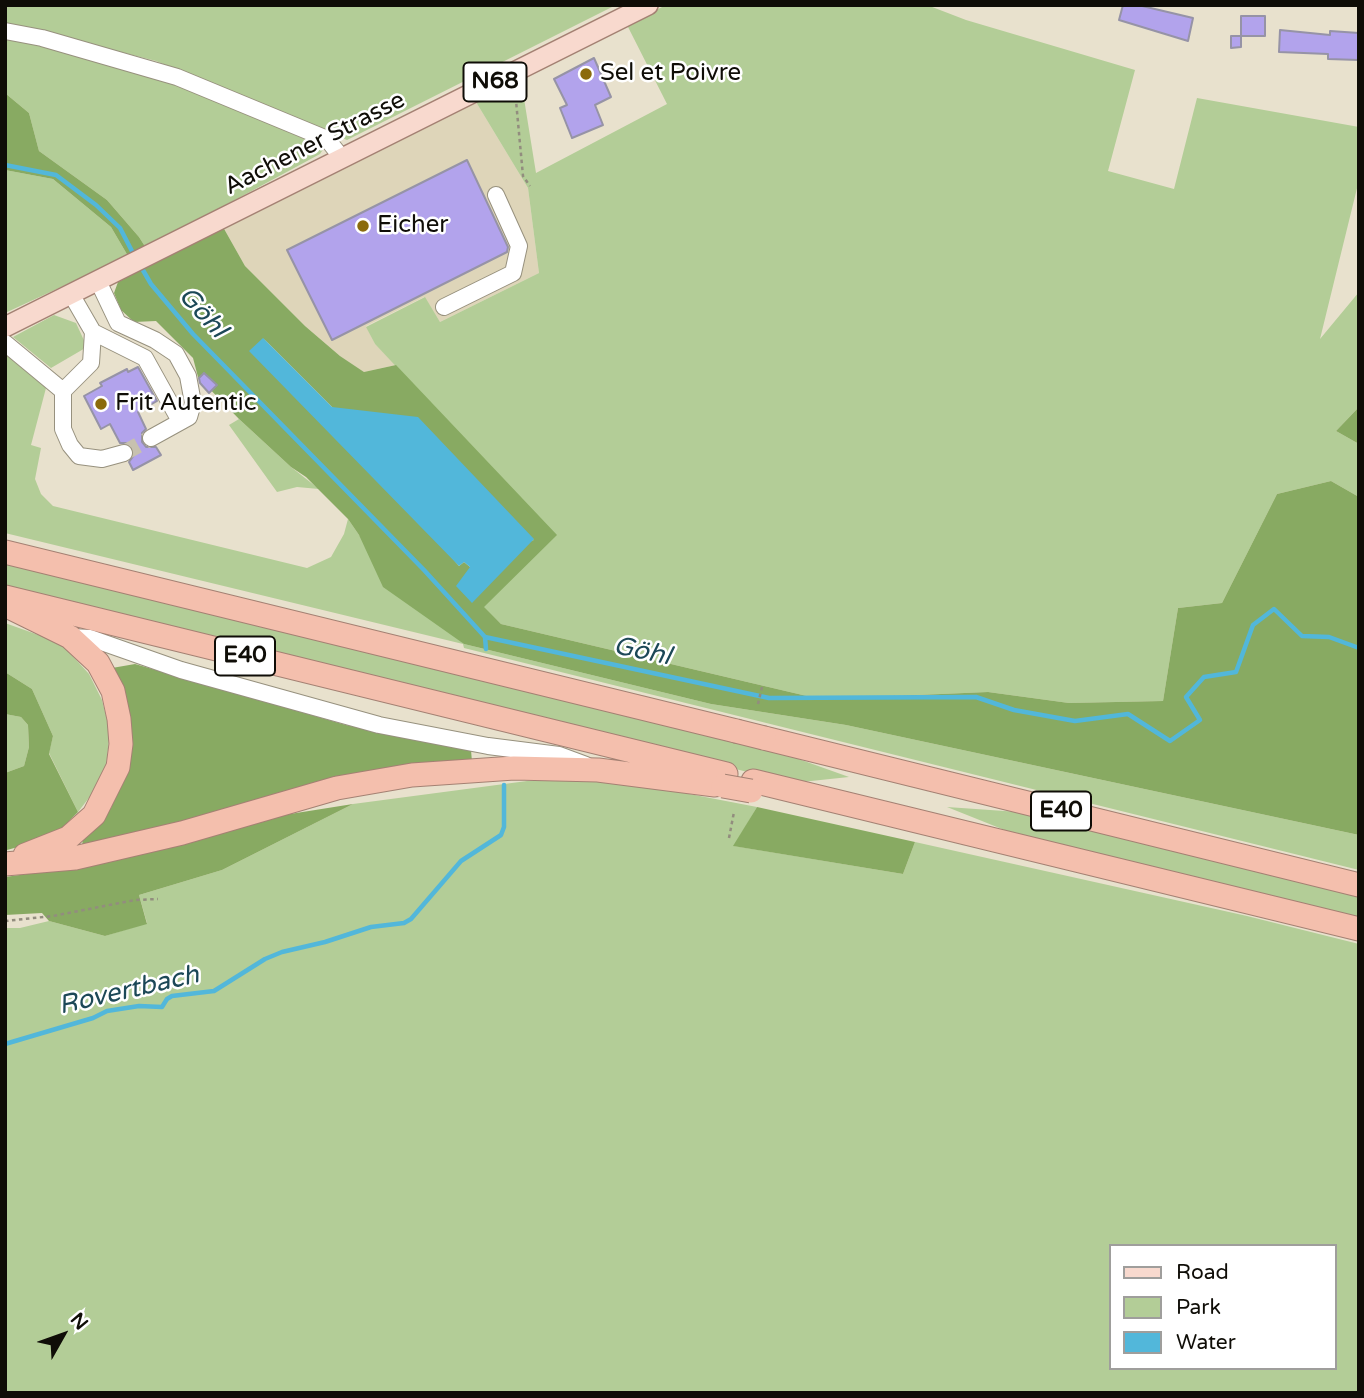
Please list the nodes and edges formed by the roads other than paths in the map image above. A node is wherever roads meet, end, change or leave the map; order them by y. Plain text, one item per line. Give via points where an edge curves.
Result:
1 (648, 5) edge
2 (5, 31) edge
3 (341, 158) junction
4 (496, 195) dead end
5 (98, 281) junction
6 (71, 294) junction
7 (444, 307) dead end
8 (5, 327) edge
9 (93, 332) junction
10 (5, 343) edge
11 (63, 391) junction
12 (180, 421) junction
13 (151, 438) tunnel mouth
14 (124, 453) tunnel mouth
15 (5, 552) edge
16 (5, 597) edge
17 (5, 605) edge
18 (70, 637) junction
19 (513, 759) junction
20 (724, 780) junction
21 (5, 863) edge
22 (1359, 885) edge
23 (1359, 929) edge

1 - 3 main road, Aachener Strasse / N68
2 - 3 street via 177,77 327,139
3 - 5 main road, Aachener Strasse / N68
4 - 7 street via 519,246 513,273
5 - 6 main road, Aachener Strasse / N68
5 - 12 street via 118,323 176,354 188,376 193,403 189,417
6 - 8 main road, Aachener Strasse / N68
6 - 9 street
9 - 11 street via 90,363
9 - 12 street via 145,358
10 - 11 street
11 - 14 street via 63,429 79,456 102,459
12 - 13 street
15 - 22 highway, E40, bridge
16 - 20 highway, E40 via 509,721
17 - 18 highway
18 - 19 street via 90,638 181,670 379,725 488,746
18 - 21 highway via 98,663 113,691 121,744 118,767 94,815 68,838
19 - 20 highway
19 - 21 highway via 491,769 412,775 337,788 75,858
20 - 23 highway, E40, bridge via 777,787

